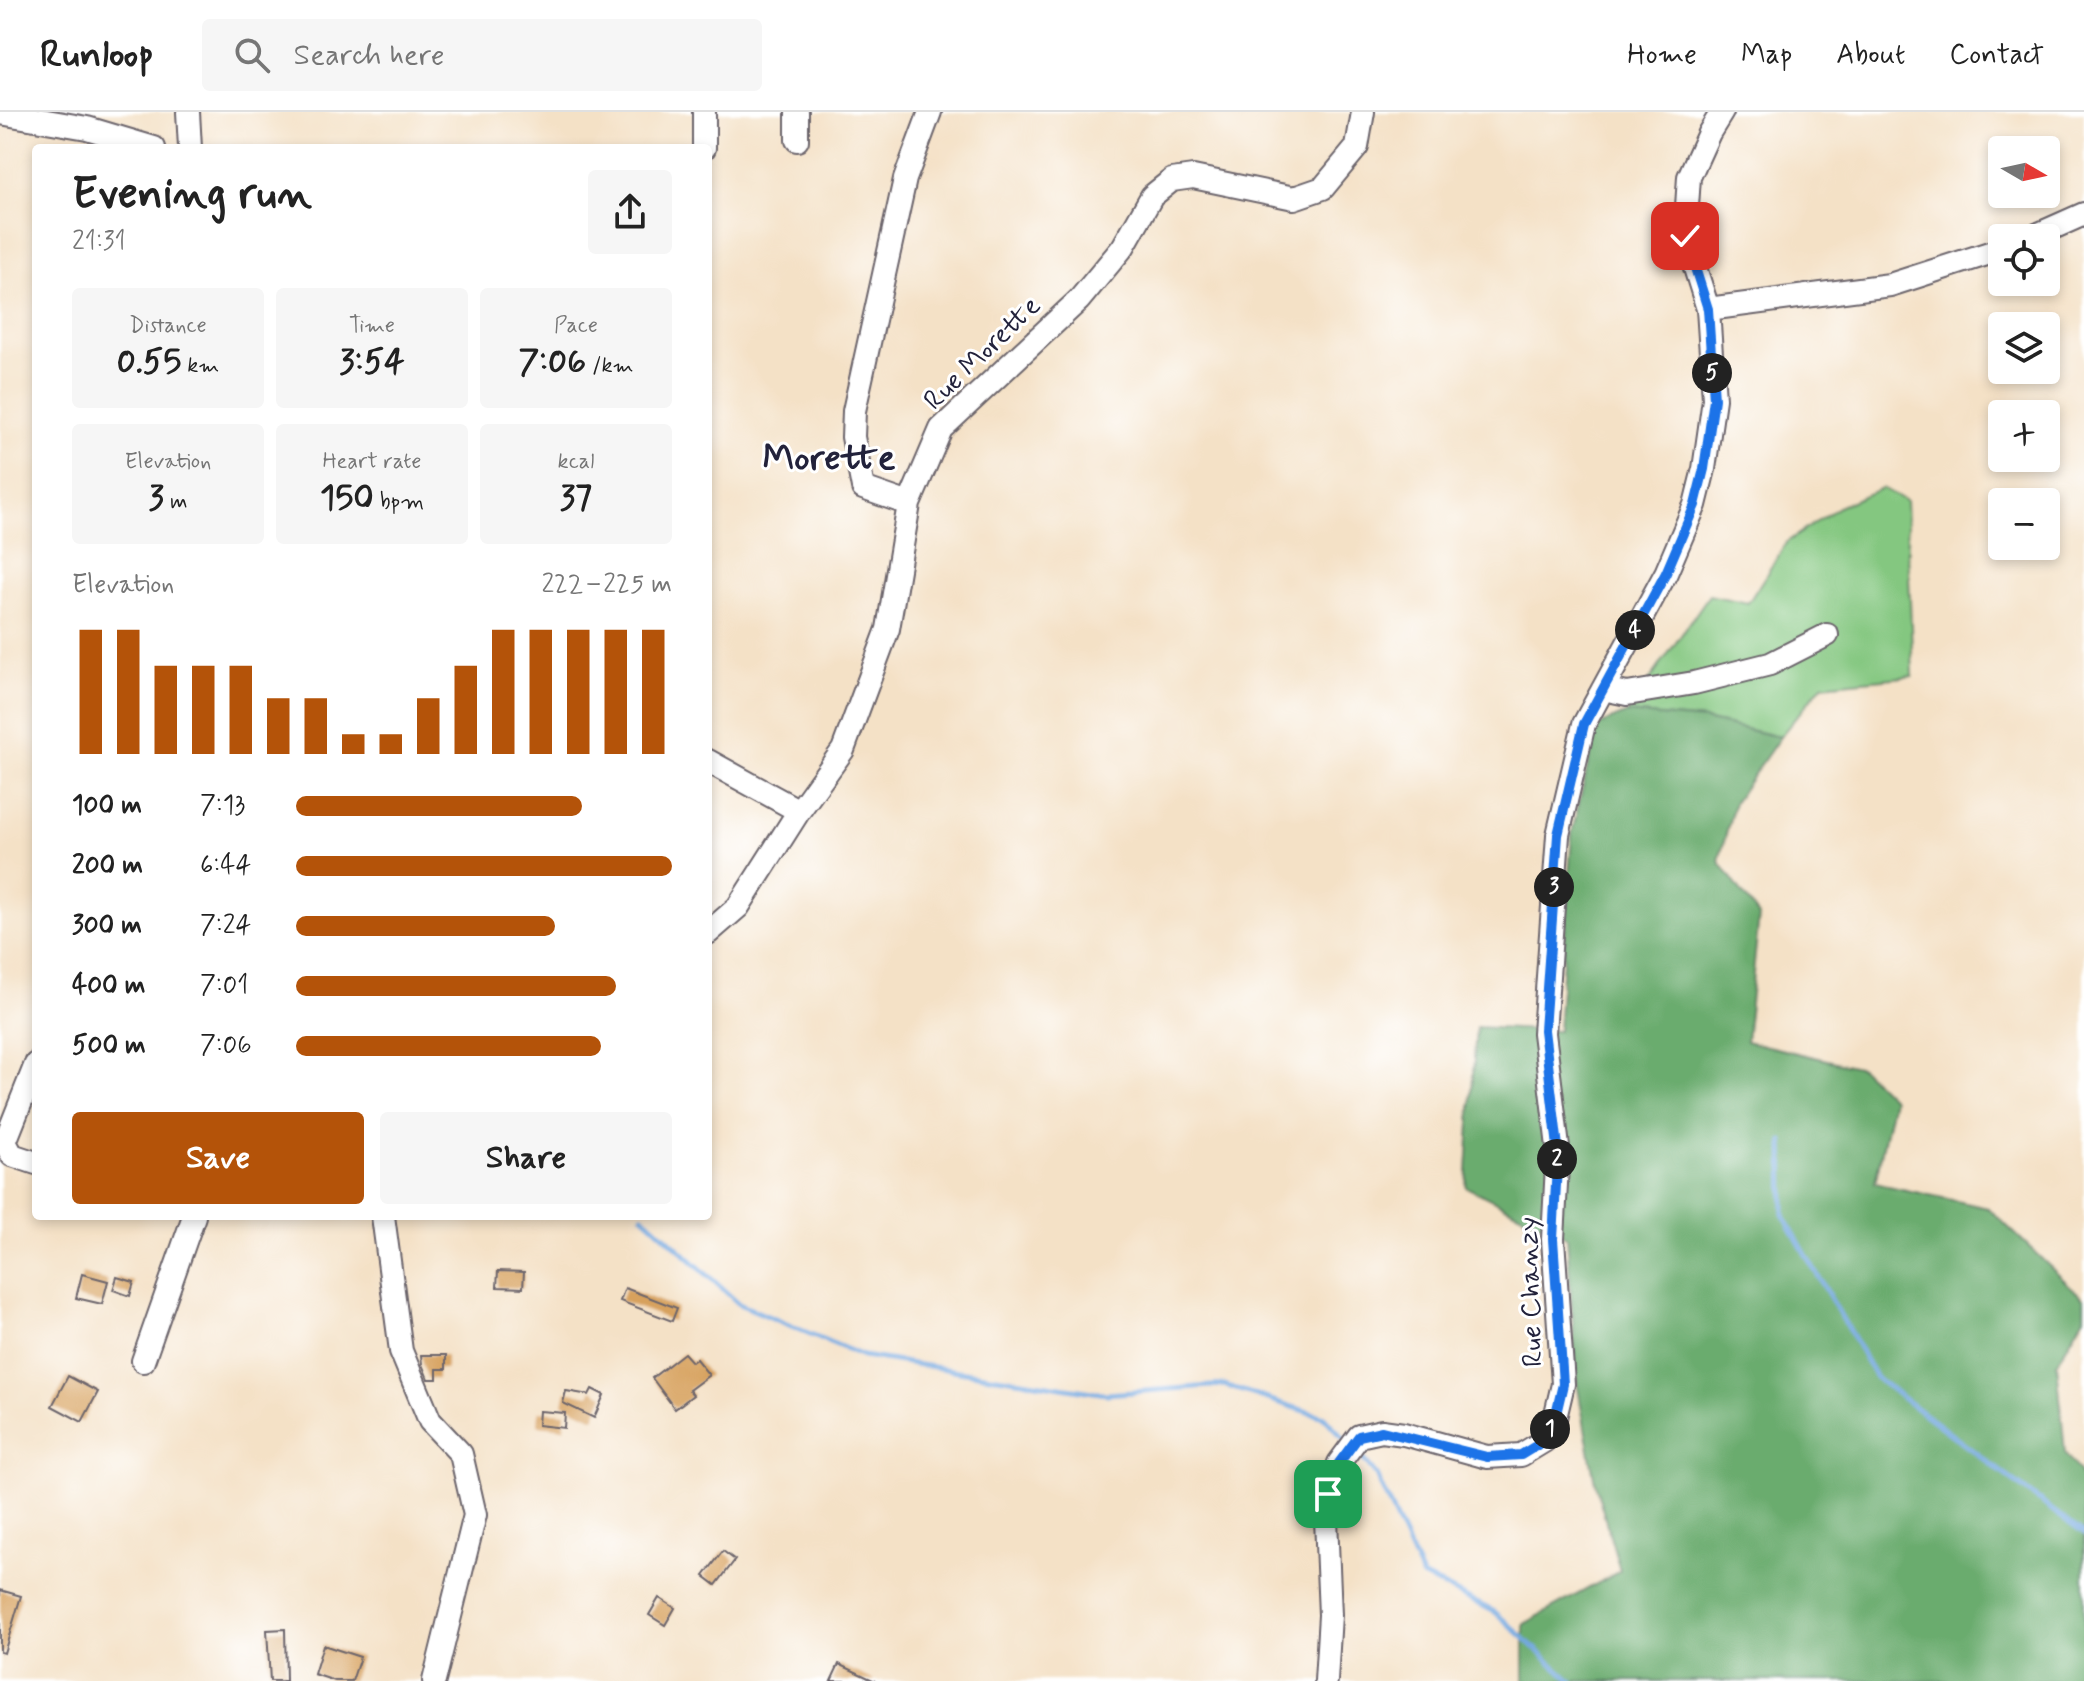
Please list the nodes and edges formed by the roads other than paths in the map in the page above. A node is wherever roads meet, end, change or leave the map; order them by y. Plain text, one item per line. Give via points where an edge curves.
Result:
1 (188, 112) edge
2 (704, 112) edge
3 (797, 112) edge
4 (930, 112) edge
5 (1363, 112) edge
6 (1722, 112) edge
7 (0, 113) edge
8 (797, 140) dead end
9 (141, 144) edge
10 (190, 144) edge
11 (704, 144) edge
12 (2084, 214) edge
13 (2060, 225) edge
14 (1988, 254) edge
15 (1708, 309) junction
16 (909, 504) junction
17 (1827, 635) dead end
18 (1603, 689) junction
19 (712, 763) edge
20 (799, 811) junction
21 (712, 930) edge
22 (32, 1074) edge
23 (32, 1162) edge
24 (193, 1220) edge
25 (384, 1220) edge
26 (143, 1361) dead end
27 (434, 1681) edge
28 (1326, 1681) edge

1 - 10 street
2 - 11 street
3 - 8 street
4 - 16 street via 905,179 854,411 853,437 863,488
5 - 16 street, Rue Morette via 1357,147 1323,188 1294,198 1193,177 1172,180 1152,196 1123,247 1079,300 941,429
6 - 15 street, Rue Chanzy via 1689,177 1685,236
7 - 9 street via 87,128
12 - 13 street
14 - 15 street via 1890,285
15 - 18 street, Rue Chanzy via 1714,399 1695,505 1666,573
16 - 20 street, Rue Morette via 888,629 843,750
17 - 18 street via 1770,664 1694,683 1627,694
18 - 28 street, Rue Chanzy via 1584,724 1558,835 1544,1030 1558,1147 1553,1239 1563,1384 1555,1418 1544,1441 1521,1455 1487,1457 1382,1431 1359,1436 1339,1463 1328,1494
19 - 20 street
20 - 21 street, Rue Morette via 738,907
22 - 23 street via 5,1142 12,1155
24 - 26 street
25 - 27 street via 401,1351 430,1421 461,1454 475,1515

